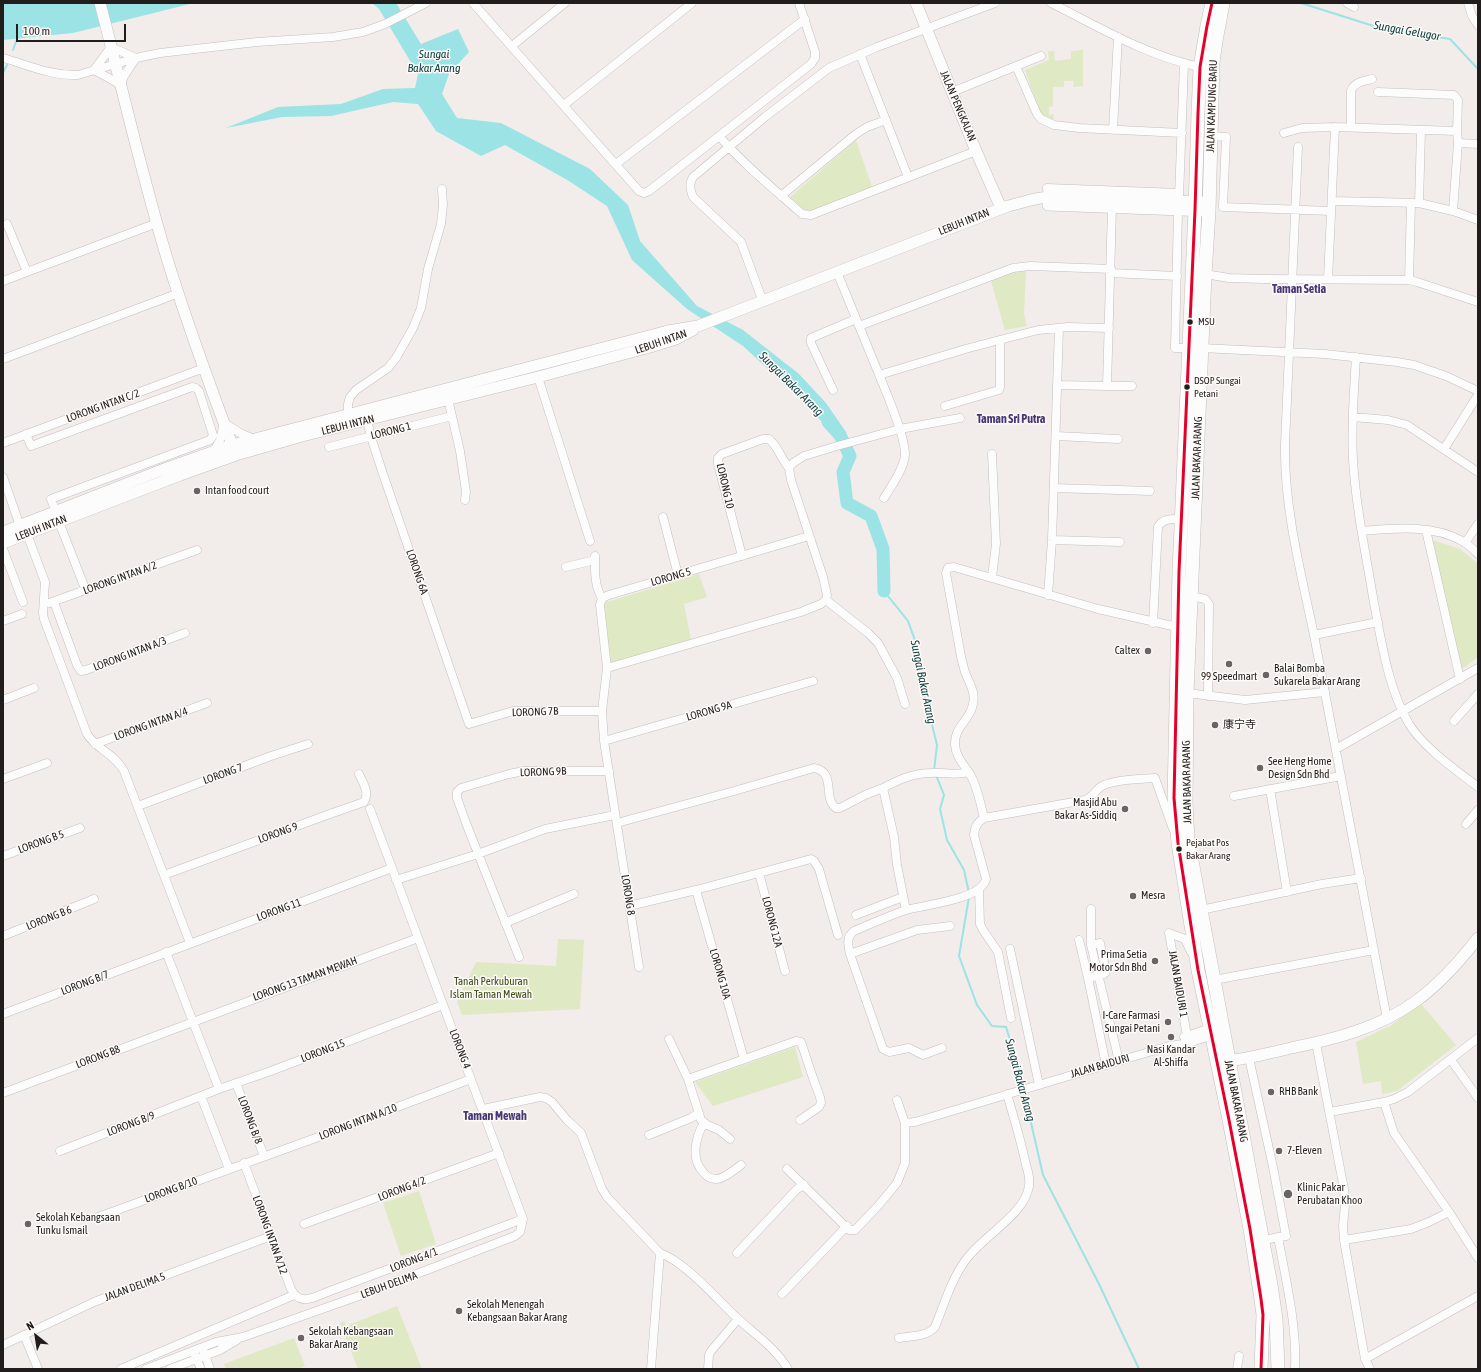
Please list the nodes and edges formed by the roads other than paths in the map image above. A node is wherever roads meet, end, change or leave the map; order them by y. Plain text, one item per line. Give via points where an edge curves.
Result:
1 (100, 3) edge
2 (426, 3) edge
3 (473, 3) edge
4 (566, 3) edge
5 (692, 3) edge
6 (799, 3) edge
7 (916, 3) edge
8 (995, 3) edge
9 (1051, 3) edge
10 (1212, 3) edge
11 (1223, 3) edge
12 (1468, 3) edge
13 (805, 19) junction
14 (1478, 25) edge
15 (926, 29) junction
16 (1118, 37) junction
17 (110, 42) junction
18 (512, 46) junction
19 (860, 54) junction
20 (1041, 56) dead end
21 (3, 58) edge
22 (136, 58) junction
23 (115, 63) junction
24 (1184, 64) junction
25 (1016, 66) junction
26 (1200, 67) junction
27 (94, 70) junction
28 (1372, 79) dead end
29 (121, 85) junction
30 (952, 92) junction
31 (1378, 92) dead end
32 (564, 105) junction
33 (886, 120) junction
34 (1335, 127) junction
35 (1351, 127) junction
36 (1113, 130) junction
37 (1421, 131) junction
38 (1457, 132) junction
39 (1182, 134) junction
40 (1284, 134) dead end
41 (719, 136) junction
42 (1210, 136) junction
43 (1458, 143) junction
44 (1478, 144) edge
45 (728, 147) junction
46 (1298, 147) dead end
47 (976, 151) junction
48 (616, 164) junction
49 (908, 177) junction
50 (442, 189) dead end
51 (782, 196) junction
52 (1030, 201) junction
53 (1179, 201) junction
54 (1332, 201) junction
55 (1415, 203) junction
56 (1195, 206) junction
57 (1112, 207) junction
58 (1209, 207) junction
59 (1001, 208) junction
60 (1295, 209) junction
61 (1331, 211) junction
62 (1453, 211) junction
63 (1478, 220) edge
64 (157, 223) junction
65 (7, 224) dead end
66 (1111, 271) junction
67 (27, 272) junction
68 (837, 272) junction
69 (1205, 274) junction
70 (1177, 276) junction
71 (1328, 279) junction
72 (1292, 280) junction
73 (1408, 280) junction
74 (3, 281) edge
75 (178, 293) junction
76 (763, 302) junction
77 (1478, 302) edge
78 (858, 323) junction
79 (701, 325) junction
80 (1059, 328) junction
81 (1109, 328) junction
82 (1000, 340) junction
83 (1195, 348) junction
84 (1289, 353) junction
85 (1356, 357) junction
86 (3, 359) edge
87 (204, 368) junction
88 (879, 375) junction
89 (538, 377) junction
90 (1057, 385) junction
91 (1107, 386) junction
92 (1132, 386) dead end
93 (833, 390) dead end
94 (1478, 391) edge
95 (131, 395) junction
96 (1478, 395) edge
97 (448, 399) junction
98 (944, 406) dead end
99 (136, 407) junction
100 (348, 414) junction
101 (452, 416) junction
102 (1353, 417) junction
103 (960, 418) dead end
104 (367, 420) junction
105 (224, 423) junction
106 (900, 429) junction
107 (26, 434) junction
108 (1056, 436) junction
109 (370, 437) junction
110 (254, 439) junction
111 (1118, 439) dead end
112 (3, 443) edge
113 (329, 448) dead end
114 (1444, 449) junction
115 (234, 450) junction
116 (214, 451) junction
117 (992, 454) dead end
118 (155, 459) junction
119 (790, 468) junction
120 (159, 471) junction
121 (1478, 472) edge
122 (180, 475) junction
123 (3, 477) edge
124 (1183, 486) junction
125 (1196, 487) junction
126 (1054, 488) junction
127 (1150, 491) dead end
128 (884, 498) dead end
129 (465, 500) dead end
130 (58, 517) junction
131 (663, 517) dead end
132 (1181, 519) junction
133 (1478, 524) edge
134 (24, 530) junction
135 (1426, 530) junction
136 (1362, 531) junction
137 (3, 532) edge
138 (809, 536) junction
139 (1052, 540) junction
140 (590, 541) dead end
141 (1120, 542) dead end
142 (3, 543) edge
143 (1465, 543) junction
144 (3, 549) edge
145 (197, 550) dead end
146 (1478, 554) edge
147 (742, 556) junction
148 (566, 567) dead end
149 (678, 575) junction
150 (992, 577) junction
151 (86, 591) junction
152 (1048, 595) junction
153 (1191, 596) junction
154 (602, 598) junction
155 (826, 600) junction
156 (23, 602) dead end
157 (54, 602) junction
158 (43, 604) junction
159 (22, 614) dead end
160 (3, 621) edge
161 (1378, 622) junction
162 (1154, 623) junction
163 (1177, 627) junction
164 (185, 633) dead end
165 (1314, 635) junction
166 (607, 668) junction
167 (1478, 668) edge
168 (1460, 679) junction
169 (813, 680) dead end
170 (34, 688) dead end
171 (1325, 692) junction
172 (1187, 693) junction
173 (1478, 694) edge
174 (1208, 696) junction
175 (3, 700) edge
176 (207, 703) dead end
177 (905, 704) dead end
178 (602, 711) junction
179 (1403, 711) junction
180 (1454, 721) dead end
181 (469, 724) joint
182 (604, 741) junction
183 (95, 744) junction
184 (308, 744) dead end
185 (1336, 750) junction
186 (47, 762) dead end
187 (609, 771) junction
188 (968, 772) junction
189 (359, 774) dead end
190 (1341, 776) junction
191 (3, 779) edge
192 (1478, 787) edge
193 (883, 788) junction
194 (1270, 789) junction
195 (1234, 796) dead end
196 (138, 806) junction
197 (370, 808) dead end
198 (1478, 810) edge
199 (984, 818) junction
200 (616, 819) junction
201 (1466, 824) dead end
202 (80, 828) dead end
203 (1178, 843) junction
204 (478, 854) junction
205 (3, 856) edge
206 (392, 868) junction
207 (759, 873) junction
208 (164, 876) junction
209 (1361, 878) junction
210 (396, 880) junction
211 (696, 890) junction
212 (976, 891) junction
213 (1287, 892) junction
214 (574, 894) dead end
215 (903, 898) junction
216 (94, 899) dead end
217 (629, 906) junction
218 (1091, 909) dead end
219 (906, 910) junction
220 (1200, 910) junction
221 (856, 915) dead end
222 (505, 923) junction
223 (950, 926) dead end
224 (838, 935) dead end
225 (3, 936) edge
226 (418, 938) junction
227 (1478, 938) edge
228 (1079, 940) dead end
229 (190, 943) junction
230 (1010, 949) dead end
231 (1374, 950) junction
232 (166, 952) junction
233 (850, 954) junction
234 (519, 957) dead end
235 (639, 967) dead end
236 (1198, 970) junction
237 (785, 971) dead end
238 (1098, 976) junction
239 (1088, 978) junction
240 (1214, 980) junction
241 (443, 1005) junction
242 (3, 1014) edge
243 (1011, 1018) dead end
244 (1387, 1019) junction
245 (193, 1021) junction
246 (1211, 1032) junction
247 (1187, 1036) junction
248 (1478, 1038) edge
249 (669, 1039) dead end
250 (1316, 1043) junction
251 (1169, 1046) junction
252 (942, 1048) dead end
253 (1249, 1058) junction
254 (744, 1059) junction
255 (1451, 1060) junction
256 (1119, 1061) junction
257 (1228, 1061) junction
258 (1106, 1065) junction
259 (471, 1078) junction
260 (688, 1079) junction
261 (236, 1083) junction
262 (1035, 1086) junction
263 (219, 1089) junction
264 (3, 1093) edge
265 (1007, 1094) junction
266 (201, 1096) junction
267 (1478, 1098) edge
268 (898, 1100) dead end
269 (1384, 1102) junction
270 (483, 1109) junction
271 (1330, 1112) junction
272 (699, 1113) junction
273 (800, 1120) dead end
274 (704, 1122) junction
275 (905, 1123) junction
276 (649, 1135) dead end
277 (730, 1140) dead end
278 (60, 1151) dead end
279 (499, 1152) junction
280 (264, 1156) junction
281 (244, 1163) junction
282 (741, 1165) dead end
283 (229, 1169) junction
284 (787, 1169) dead end
285 (804, 1185) junction
286 (1449, 1212) junction
287 (98, 1217) dead end
288 (523, 1219) junction
289 (304, 1224) dead end
290 (846, 1226) junction
291 (271, 1236) junction
292 (1282, 1236) junction
293 (1263, 1240) junction
294 (1344, 1240) junction
295 (660, 1252) junction
296 (737, 1253) dead end
297 (1478, 1258) edge
298 (782, 1294) dead end
299 (294, 1295) junction
300 (1478, 1296) edge
301 (1292, 1312) junction
302 (1276, 1315) junction
303 (738, 1319) junction
304 (24, 1335) junction
305 (242, 1337) junction
306 (899, 1338) dead end
307 (3, 1345) edge
308 (202, 1347) junction
309 (194, 1350) junction
310 (205, 1356) junction
311 (1239, 1356) dead end
312 (197, 1359) junction
313 (1365, 1359) junction
314 (184, 1366) edge
315 (38, 1369) edge
316 (121, 1369) edge
317 (146, 1369) edge
318 (170, 1369) edge
319 (201, 1369) edge
320 (210, 1369) edge
321 (652, 1369) edge
322 (708, 1369) edge
323 (788, 1369) edge
324 (1237, 1369) edge
325 (1261, 1369) edge
326 (1278, 1369) edge
327 (1295, 1369) edge
328 (1370, 1369) edge

1 - 17 main road
2 - 22 street via 363,32 160,53
3 - 18 street
4 - 18 street
5 - 32 street
6 - 13 street
7 - 15 main road, JALAN PENGKALAN
8 - 15 street
9 - 16 street
10 - 26 main road, JALAN KAMPUNG BARU
11 - 42 main road, JALAN KAMPUNG BARU via 1214,53
12 - 14 street
13 - 41 street via 815,52 811,64
13 - 48 street
15 - 19 street
15 - 30 main road, JALAN PENGKALAN
16 - 24 street
16 - 36 street
17 - 22 street
17 - 23 main road
17 - 27 street via 104,58
18 - 32 street
19 - 33 street
19 - 45 street via 829,68
20 - 25 street
21 - 27 street via 59,74 78,75
22 - 23 street
22 - 29 street
23 - 27 street
23 - 29 main road
24 - 26 street
24 - 39 street
25 - 30 street
25 - 36 street via 1041,119 1054,125
26 - 56 main road, JALAN KAMPUNG BARU
27 - 29 street
28 - 35 street via 1356,84 1351,91
29 - 64 main road
30 - 47 main road, JALAN PENGKALAN
31 - 38 street via 1454,95 1458,100
32 - 48 street
33 - 49 street
33 - 51 street via 856,134
34 - 35 street
34 - 40 street via 1302,128
34 - 54 street
35 - 37 street
36 - 39 street
37 - 38 street
37 - 55 street
38 - 43 street
39 - 53 street
41 - 45 street
41 - 48 street via 644,193 639,191
42 - 58 main road, JALAN KAMPUNG BARU
42 - 60 street via 1226,137 1223,207
43 - 44 street
43 - 62 street
45 - 51 street
45 - 76 street via 693,177 690,190 693,197 741,242
46 - 60 street
47 - 49 street
47 - 59 main road, JALAN PENGKALAN
49 - 51 street via 811,215 802,214
50 - 100 street via 441,224 428,269 421,308 413,328 388,368 350,397
52 - 53 main road, LEBUH INTAN via 1037,198 1144,196
52 - 57 main road, LEBUH INTAN via 1047,205
52 - 59 main road, LEBUH INTAN
53 - 56 main road, LEBUH INTAN
53 - 57 main road, LEBUH INTAN
53 - 70 street
54 - 55 street
54 - 61 street
55 - 62 street
55 - 73 street
56 - 58 main road, LEBUH INTAN
56 - 83 main road, JALAN BAKAR ARANG
57 - 66 street
58 - 69 main road, JALAN BAKAR ARANG
59 - 68 main road, LEBUH INTAN
60 - 61 street
60 - 72 street
61 - 71 street
62 - 63 street
64 - 67 street
64 - 75 main road
65 - 67 street
66 - 70 street
66 - 78 street via 1030,266 1013,268
66 - 81 street
67 - 74 street
68 - 76 main road, LEBUH INTAN
68 - 78 street
69 - 72 street via 1229,278
69 - 83 main road, JALAN BAKAR ARANG
70 - 83 street via 1175,348
71 - 72 street
71 - 73 street
72 - 84 street
73 - 77 street
75 - 86 street
75 - 87 main road
76 - 79 main road, LEBUH INTAN
78 - 88 street
78 - 93 street via 811,338
79 - 89 main road, LEBUH INTAN via 657,345
79 - 100 main road, LEBUH INTAN via 668,331
80 - 81 street
80 - 82 street via 1038,330
80 - 90 street
81 - 91 street
82 - 88 street
82 - 98 street via 999,390
83 - 84 street
83 - 124 main road, JALAN BAKAR ARANG
83 - 125 main road, JALAN BAKAR ARANG
84 - 85 street
84 - 165 street via 1285,466 1291,516
85 - 94 street via 1414,365
85 - 102 street
87 - 95 street, LORONG INTAN C/2
87 - 105 main road
88 - 106 street
89 - 97 main road, LEBUH INTAN
89 - 140 street
90 - 91 street
90 - 108 street
91 - 92 street
95 - 99 street
95 - 107 street, LORONG INTAN C/2
96 - 114 street
97 - 101 street
97 - 104 main road, LEBUH INTAN
99 - 107 street via 31,446
99 - 118 street via 192,388 199,391 212,437 210,440
100 - 110 main road, LEBUH INTAN
101 - 109 street, LORONG 1
101 - 129 street via 460,451
102 - 114 street via 1402,423
102 - 136 street via 1353,459
103 - 106 street
104 - 109 street, LORONG 6A
104 - 115 main road, LEBUH INTAN
105 - 110 street
105 - 115 main road
105 - 116 street
106 - 119 street via 804,456
106 - 128 street via 905,456
107 - 112 street, LORONG INTAN C/2
108 - 111 street
108 - 126 street
109 - 113 street, LORONG 1
109 - 181 street, LORONG 6A
110 - 115 main road, LEBUH INTAN
114 - 121 street
115 - 116 main road, LEBUH INTAN
115 - 122 main road, LEBUH INTAN
116 - 120 main road, LEBUH INTAN
117 - 150 street via 996,544
118 - 120 street
118 - 130 street via 50,498
119 - 138 street via 791,480
119 - 147 street, LORONG 10 via 769,439 722,454 718,458
120 - 122 main road via 165,476
120 - 130 main road, LEBUH INTAN
122 - 130 main road, LEBUH INTAN
123 - 134 street
124 - 125 main road
124 - 132 main road, JALAN BAKAR ARANG
125 - 153 main road, JALAN BAKAR ARANG
126 - 127 street
126 - 139 street
130 - 134 main road, LEBUH INTAN
130 - 151 street
131 - 149 street
132 - 162 street via 1165,520 1160,522 1158,527
132 - 163 main road, JALAN BAKAR ARANG
133 - 143 street
134 - 137 main road, LEBUH INTAN
134 - 142 main road, LEBUH INTAN
134 - 158 street via 45,582
135 - 136 street via 1397,528
135 - 143 street via 1448,535
135 - 168 street
136 - 161 street
138 - 147 street, LORONG 5
138 - 155 street via 827,595
139 - 141 street
139 - 152 street
143 - 146 street
144 - 156 street
145 - 151 street, LORONG INTAN A/2
147 - 149 street, LORONG 5
148 - 154 street via 595,558 596,581
149 - 154 street, LORONG 5
150 - 152 street
150 - 188 street via 954,567 946,570 962,664 974,696 972,710 955,737 957,756
151 - 157 street, LORONG INTAN A/2
152 - 162 street
153 - 172 main road, JALAN BAKAR ARANG
153 - 174 street via 1205,599 1209,604
154 - 166 street via 600,605
155 - 166 street via 801,612
155 - 177 street via 878,643 897,678
157 - 158 street, LORONG INTAN A/2
157 - 164 street, LORONG INTAN A/3 via 81,671
158 - 183 street via 46,626 87,734
159 - 160 street
161 - 165 street
161 - 179 street via 1391,682
162 - 163 street
163 - 203 main road, JALAN BAKAR ARANG via 1174,798
165 - 171 street
166 - 178 street, LORONG 8
167 - 168 street
168 - 179 street
169 - 182 street, LORONG 9A
170 - 175 street
171 - 174 street via 1245,700
171 - 185 street
172 - 174 street
172 - 220 main road, JALAN BAKAR ARANG via 1188,839
173 - 180 street
176 - 183 street, LORONG INTAN A/4
178 - 181 street, LORONG 7B via 513,711
178 - 182 street, LORONG 8
179 - 185 street
179 - 192 street via 1409,724 1426,745
182 - 187 street, LORONG 8
183 - 196 street via 120,764
184 - 196 street, LORONG 7
185 - 190 street
186 - 191 street
187 - 200 street, LORONG 8
187 - 204 street, LORONG 9B via 524,771 461,788 457,792 457,798
188 - 193 street via 950,775 920,773
188 - 199 street via 976,786
189 - 208 street, LORONG 9 via 366,790 367,798 364,802
190 - 194 street
190 - 209 street
193 - 200 street via 836,808 832,803 825,773 814,768 734,792
193 - 215 street
194 - 195 street
194 - 213 street
196 - 208 street
197 - 206 street, LORONG 4
198 - 201 street
199 - 203 street via 1085,800 1093,796 1103,785 1155,778
199 - 212 street via 974,828 986,879
200 - 204 street via 545,829
200 - 217 street, LORONG 8
202 - 205 street, LORONG B 5
203 - 236 main road, JALAN BAKAR ARANG
204 - 210 street
204 - 222 street
206 - 210 street, LORONG 4
206 - 229 street, LORONG 11
207 - 211 street
207 - 224 street via 806,860 814,861 819,869
207 - 237 street, LORONG 12A
208 - 229 street
209 - 213 street
209 - 231 street
210 - 226 street, LORONG 4
211 - 217 street
211 - 254 street, LORONG 10A
212 - 219 street via 953,900
212 - 243 street via 980,924 998,952
213 - 220 street
214 - 222 street
215 - 219 street
215 - 221 street
216 - 225 street, LORONG B 6
217 - 235 street, LORONG 8
218 - 238 street via 1091,945 1100,943 1106,972
219 - 233 street via 851,933 848,940
220 - 240 main road, JALAN BAKAR ARANG
222 - 234 street
223 - 233 street via 917,930
226 - 241 street, LORONG 4
226 - 245 street, LORONG 13 TAMAN MEWAH
227 - 244 main road via 1436,985 1416,1002
228 - 239 street
229 - 232 street, LORONG 11
230 - 262 street
231 - 240 street
231 - 244 street
232 - 242 street, LORONG B/7
232 - 245 street
233 - 252 street via 883,1049 889,1052 909,1048 923,1055
236 - 246 main road, JALAN BAKAR ARANG
236 - 247 street, JALAN BAIDURI 1 via 1187,942 1169,932
238 - 239 street
238 - 256 street
239 - 258 street
240 - 257 main road, JALAN BAKAR ARANG
241 - 259 street, LORONG 4
241 - 261 street, LORONG 15
244 - 250 main road via 1356,1032
245 - 263 street
245 - 264 street, LORONG B8
246 - 247 street, JALAN BAIDURI
246 - 251 street, JALAN BAIDURI via 1189,1043
246 - 325 main road, JALAN BAKAR ARANG via 1250,1229 1261,1299
247 - 251 street, JALAN BAIDURI
248 - 255 street
249 - 260 street
250 - 253 main road
250 - 271 street
251 - 256 street, JALAN BAIDURI
253 - 257 main road
253 - 292 street via 1273,1167
254 - 260 street
254 - 273 street via 796,1041 803,1044 821,1103
255 - 267 street
255 - 269 street via 1408,1092
256 - 258 street, JALAN BAIDURI
257 - 293 main road, JALAN BAKAR ARANG
258 - 262 street, JALAN BAIDURI
259 - 270 street, LORONG 4
259 - 280 street, LORONG INTAN A/10
260 - 272 street
261 - 263 street, LORONG 15
261 - 280 street, LORONG B/8
262 - 265 street, JALAN BAIDURI
263 - 266 street, LORONG 15
265 - 275 street, JALAN BAIDURI
265 - 306 street via 1028,1171 1030,1184 1027,1196 1014,1214 981,1242 965,1261 958,1271 932,1331
266 - 278 street, LORONG B/9
266 - 283 street
268 - 275 street
269 - 271 street
269 - 286 street via 1394,1133
270 - 279 street, LORONG 4
270 - 295 street via 540,1097 552,1102 581,1133 598,1181 607,1197
271 - 294 street via 1345,1193
272 - 274 street
272 - 276 street
274 - 277 street
274 - 282 street via 695,1156 700,1170 717,1179
275 - 290 street via 904,1163 897,1183 859,1228 852,1231
279 - 288 street, LORONG 4
279 - 289 street, LORONG 4/2
280 - 281 street, LORONG INTAN A/10
281 - 283 street, LORONG B/10
281 - 291 street, LORONG INTAN A/12
283 - 287 street, LORONG B/10
284 - 285 street
285 - 290 street
285 - 296 street via 797,1189
286 - 294 street via 1411,1229
286 - 297 street
288 - 299 street, LORONG 4/1 via 304,1300
288 - 305 street, LEBUH DELIMA via 520,1232 515,1236 370,1292
290 - 298 street
291 - 299 street, LORONG INTAN A/12
291 - 304 street, JALAN DELIMA 5 via 94,1302
292 - 293 street
292 - 301 street
293 - 302 main road, JALAN BAKAR ARANG
294 - 313 street
295 - 303 street via 681,1265
295 - 321 street
299 - 316 street
300 - 313 street
301 - 302 street
301 - 327 street
302 - 326 main road, JALAN BAKAR ARANG
303 - 322 street via 710,1351
303 - 323 street via 772,1348
304 - 307 street, JALAN DELIMA 5
304 - 315 street
305 - 308 street, LEBUH DELIMA
305 - 310 street, LEBUH DELIMA
308 - 309 street, LEBUH DELIMA
308 - 310 street
309 - 312 street
309 - 317 street, LEBUH DELIMA
310 - 312 street, LEBUH DELIMA
310 - 320 street
311 - 324 street
312 - 314 street, LEBUH DELIMA
312 - 319 street
313 - 328 street
314 - 318 street, LEBUH DELIMA

